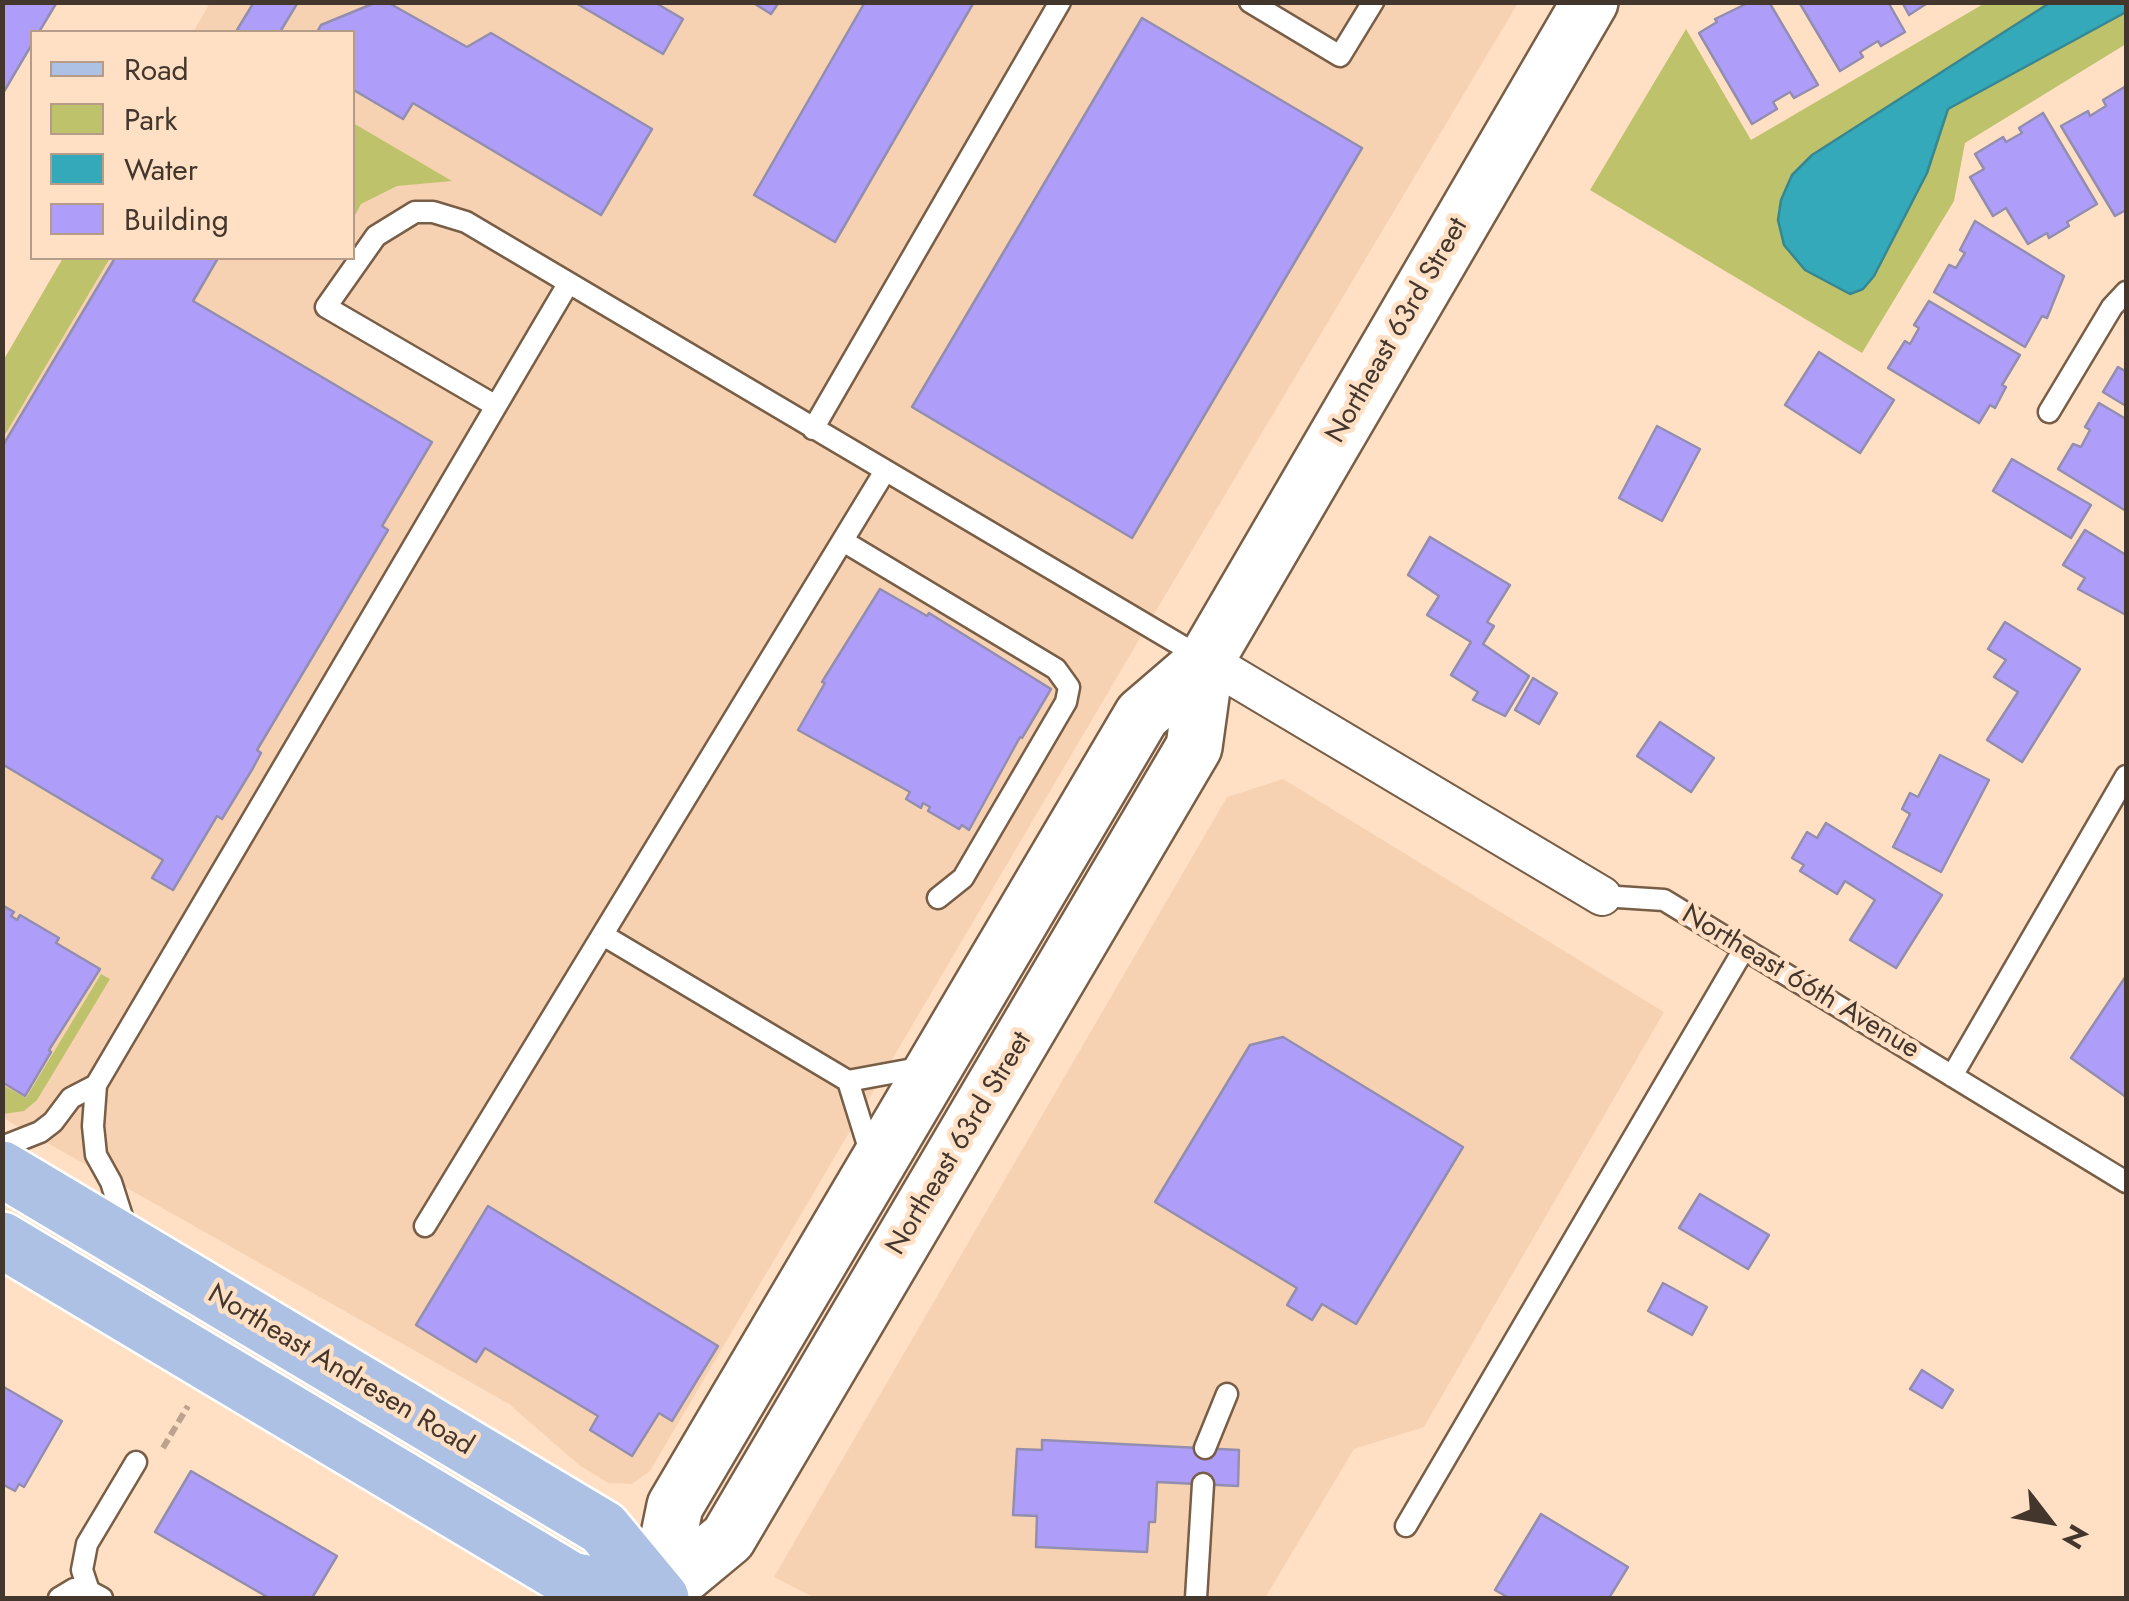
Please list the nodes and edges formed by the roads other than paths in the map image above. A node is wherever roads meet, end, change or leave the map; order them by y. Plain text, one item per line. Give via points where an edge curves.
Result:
1 (1060, 2) edge
2 (1250, 2) edge
3 (1372, 2) edge
4 (1590, 2) edge
5 (568, 284) junction
6 (2126, 292) edge
7 (496, 406) junction
8 (2049, 412) dead end
9 (812, 429) junction
10 (885, 471) junction
11 (842, 540) junction
12 (1206, 660) junction
13 (2126, 776) edge
14 (1602, 896) joint
15 (938, 898) dead end
16 (603, 936) junction
17 (1744, 948) junction
18 (936, 1064) junction
19 (1952, 1076) junction
20 (848, 1081) junction
21 (96, 1085) junction
22 (2, 1147) edge
23 (2, 1169) edge
24 (874, 1169) junction
25 (2126, 1182) edge
26 (426, 1226) dead end
27 (2, 1240) edge
28 (132, 1246) junction
29 (1227, 1394) dead end
30 (1204, 1448) dead end
31 (136, 1462) dead end
32 (1202, 1484) dead end
33 (1406, 1526) dead end
34 (96, 1595) edge
35 (59, 1598) edge
36 (658, 1598) edge
37 (1196, 1598) edge

1 - 9 lane
2 - 3 lane via 1340,56
4 - 12 main road, Northeast 63rd Street
5 - 7 lane
5 - 7 lane via 466,222 414,212 376,236 326,307
5 - 9 lane
6 - 8 lane
7 - 21 lane
9 - 10 lane
10 - 11 lane
10 - 12 lane
11 - 15 lane via 1056,669 1069,686 1066,702 963,878
11 - 16 lane
12 - 14 street, Northeast 66th Avenue
12 - 18 main road, Northeast 63rd Street via 1142,716
12 - 36 main road, Northeast 63rd Street via 1194,747 728,1538
13 - 19 lane
14 - 17 lane, Northeast 66th Avenue via 1664,900
16 - 20 lane
16 - 26 lane
17 - 19 lane, Northeast 66th Avenue
17 - 33 lane
18 - 20 lane
18 - 24 main road, Northeast 63rd Street
19 - 25 lane, Northeast 66th Avenue
20 - 24 lane
21 - 22 lane via 71,1098 40,1132
21 - 28 lane via 96,1155
23 - 28 main road, Northeast Andresen Road
24 - 36 main road, Northeast 63rd Street via 675,1506
27 - 36 main road via 572,1580
28 - 36 main road, Northeast Andresen Road via 603,1528
29 - 30 lane
31 - 34 lane via 87,1544 82,1570
32 - 37 lane
34 - 35 lane via 74,1589

